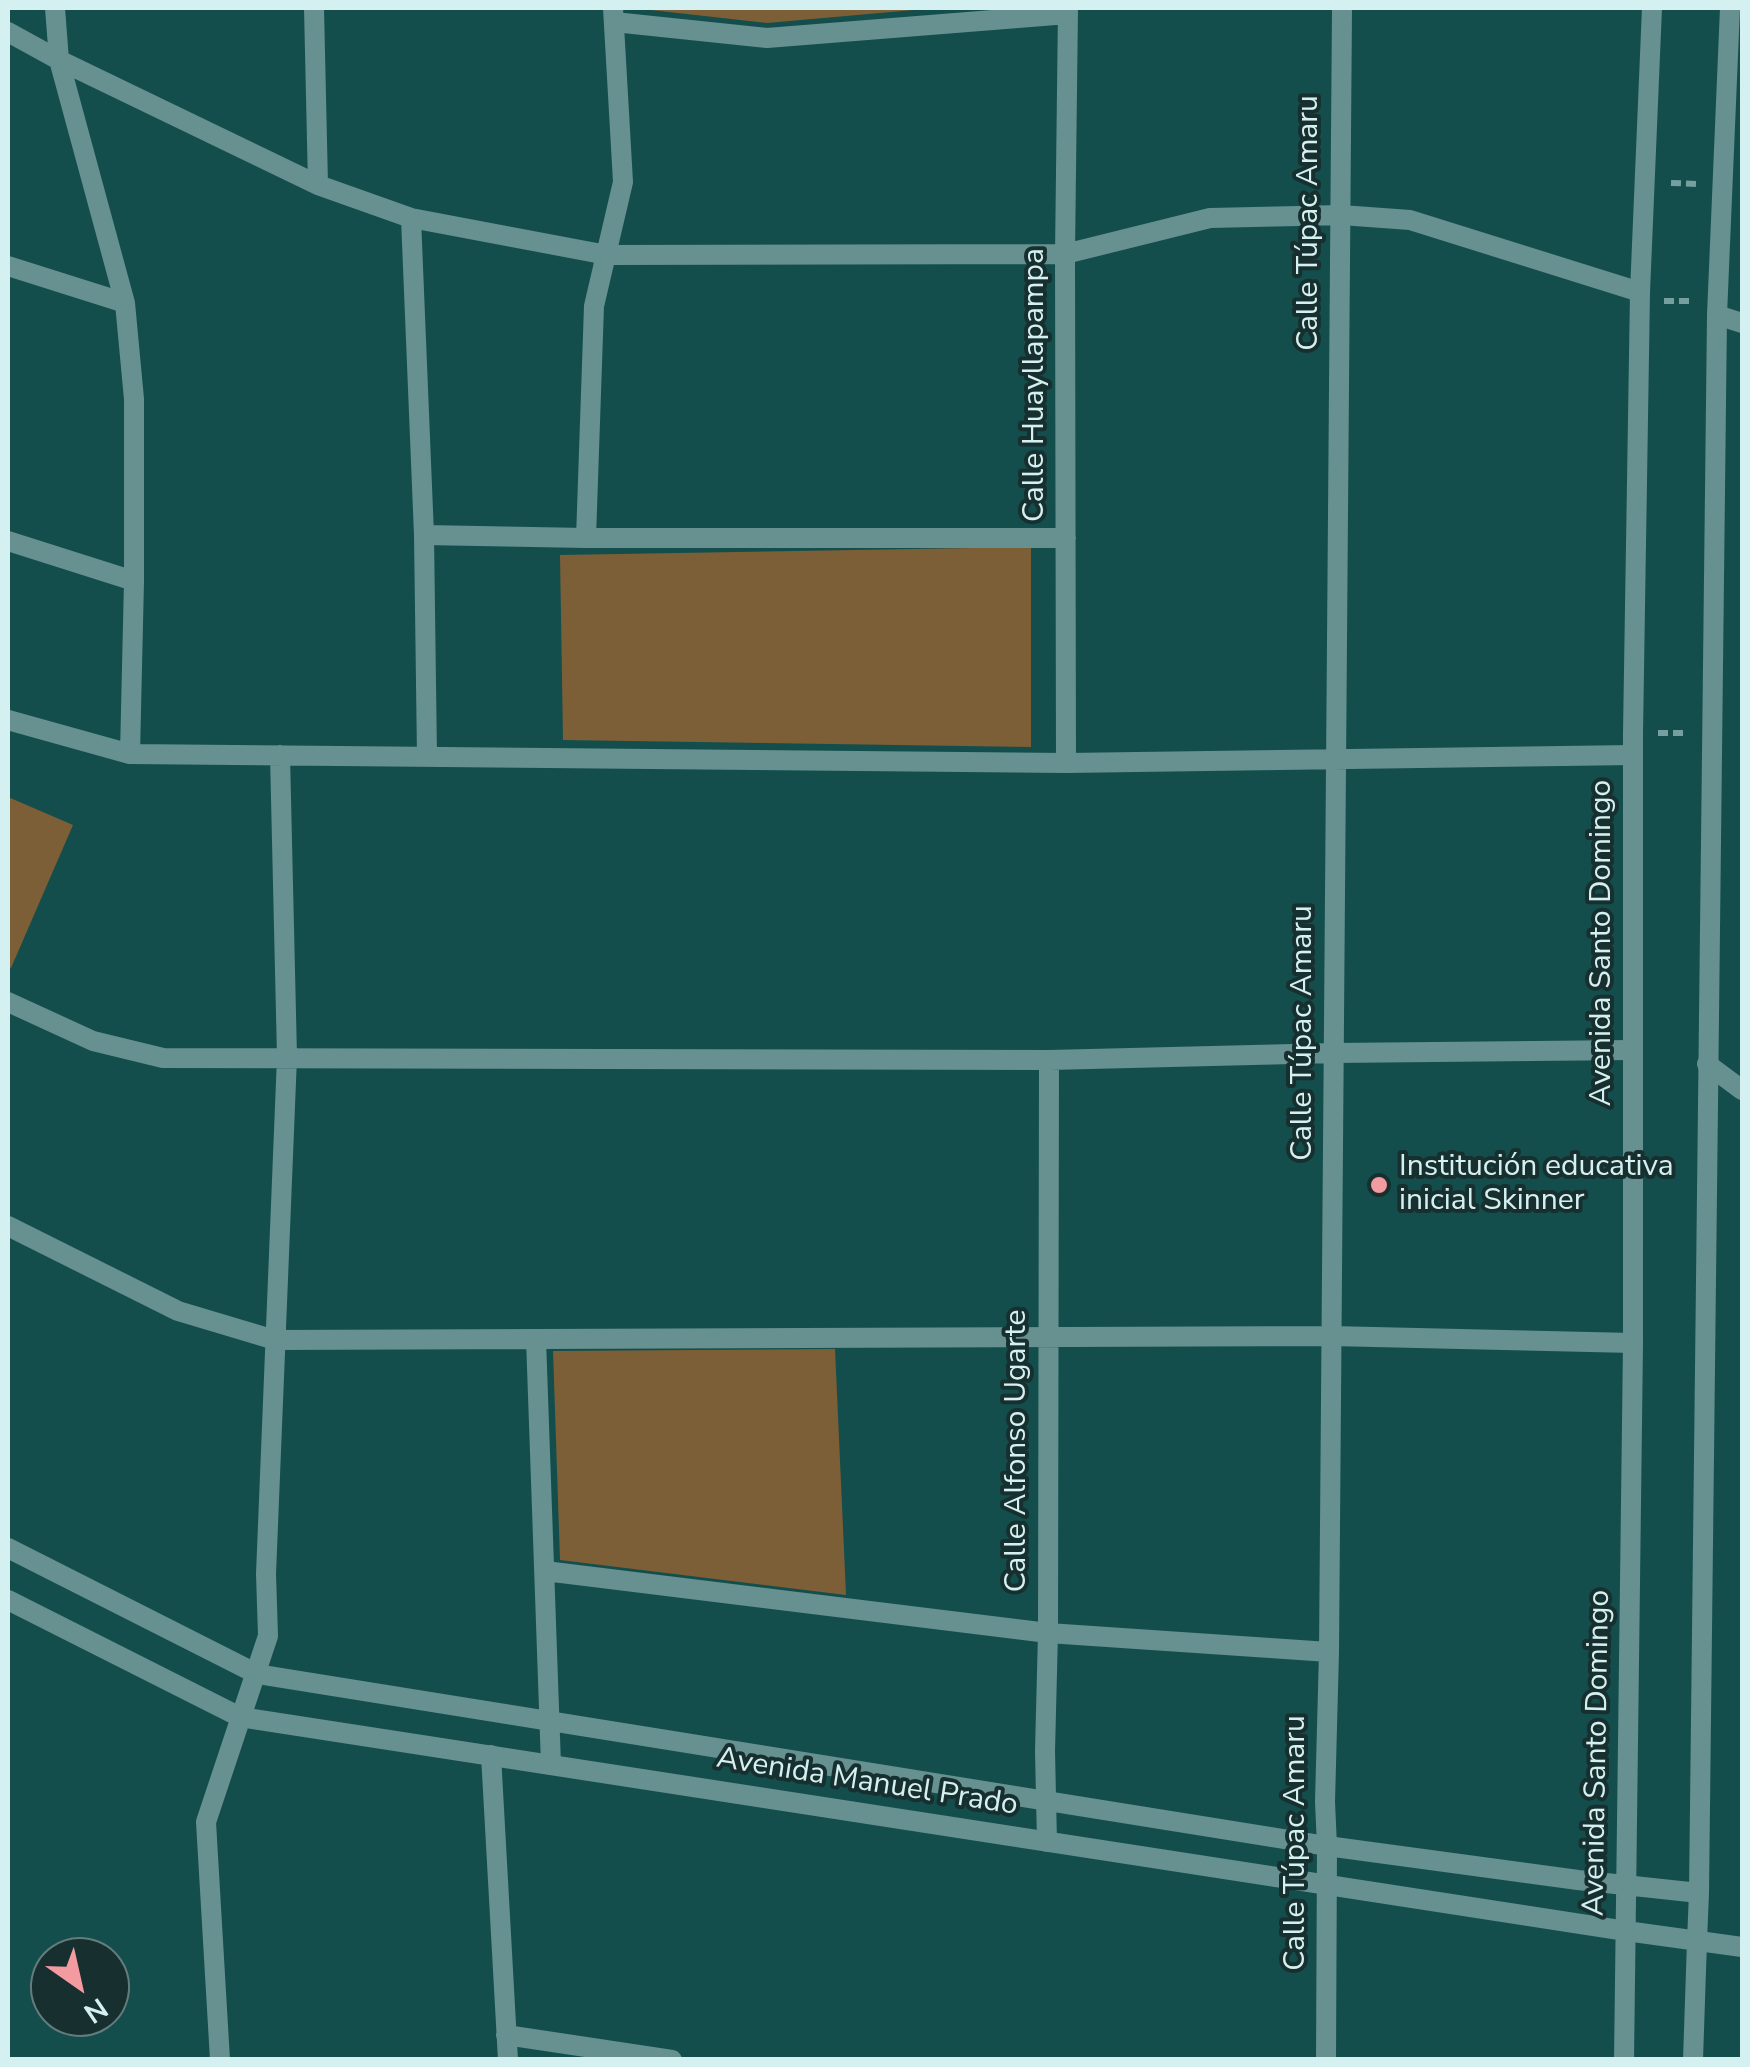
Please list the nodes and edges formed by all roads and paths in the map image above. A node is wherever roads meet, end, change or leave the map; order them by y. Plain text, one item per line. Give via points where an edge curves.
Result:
1 (55, 8) edge
2 (314, 8) edge
3 (1342, 8) edge
4 (1652, 8) edge
5 (1730, 8) edge
6 (1068, 11) edge
7 (614, 15) edge
8 (8, 32) edge
9 (59, 60) junction
10 (1644, 181) junction
11 (318, 185) junction
12 (1722, 185) junction
13 (1340, 215) junction
14 (411, 218) junction
15 (1065, 254) junction
16 (607, 255) junction
17 (8, 266) edge
18 (1640, 297) junction
19 (125, 303) junction
20 (1717, 308) junction
21 (1742, 324) edge
22 (424, 535) junction
23 (586, 538) junction
24 (1066, 538) junction
25 (8, 541) edge
26 (134, 580) junction
27 (8, 720) edge
28 (1633, 733) junction
29 (1712, 733) junction
30 (130, 754) junction
31 (280, 755) junction
32 (1633, 755) junction
33 (426, 756) junction
34 (1336, 758) junction
35 (1066, 762) junction
36 (8, 1002) edge
37 (1633, 1050) junction
38 (1334, 1052) junction
39 (287, 1058) junction
40 (1049, 1060) junction
41 (1708, 1064) junction
42 (1742, 1090) edge
43 (8, 1226) edge
44 (1048, 1336) junction
45 (1331, 1336) junction
46 (536, 1339) junction
47 (275, 1340) junction
48 (1633, 1342) junction
49 (10, 1555) edge
50 (545, 1571) junction
51 (8, 1600) edge
52 (1048, 1632) junction
53 (1329, 1652) junction
54 (257, 1674) junction
55 (240, 1717) junction
56 (550, 1721) junction
57 (491, 1755) junction
58 (552, 1764) junction
59 (1047, 1803) junction
60 (1047, 1842) junction
61 (1327, 1846) junction
62 (1626, 1884) junction
63 (1327, 1886) junction
64 (1699, 1892) junction
65 (1626, 1931) junction
66 (1696, 1940) junction
67 (1742, 1947) edge
68 (506, 2035) junction
69 (220, 2060) edge
70 (508, 2060) edge
71 (672, 2060) edge
72 (1326, 2060) edge
73 (1624, 2060) edge
74 (1692, 2060) edge

1 - 9 street
2 - 11 street
3 - 13 street, Calle Túpac Amaru
4 - 10 street, Avenida Santo Domingo
5 - 12 street
6 - 7 street via 767,38
6 - 15 street, Calle Huayllapampa
7 - 16 street via 623,182
8 - 9 street
9 - 11 street
9 - 19 street
10 - 12 path
10 - 18 street, Avenida Santo Domingo
11 - 14 street
12 - 20 street
13 - 15 street via 1210,218
13 - 18 street via 1410,220
13 - 34 street, Calle Túpac Amaru
14 - 16 street
14 - 22 street
15 - 16 street
15 - 24 street, Calle Huayllapampa
16 - 23 street via 594,306
17 - 19 street
18 - 20 path
18 - 28 street, Avenida Santo Domingo
19 - 26 street via 134,399
20 - 21 street
20 - 29 street
22 - 23 street
22 - 33 street
23 - 24 street
24 - 35 street, Calle Huayllapampa
25 - 26 street
26 - 30 street
27 - 30 street
28 - 29 path
28 - 32 street, Avenida Santo Domingo
29 - 41 street
30 - 31 street
31 - 33 street
31 - 39 street
32 - 34 street
32 - 37 street, Avenida Santo Domingo
33 - 35 street
34 - 35 street
34 - 38 street, Calle Túpac Amaru
36 - 39 street via 93,1040 162,1058
37 - 38 street
37 - 48 street, Avenida Santo Domingo
38 - 40 street
38 - 45 street, Calle Túpac Amaru
39 - 40 street
39 - 47 street
40 - 44 street, Calle Alfonso Ugarte
41 - 42 street
41 - 64 street
43 - 47 street via 178,1311
44 - 45 street
44 - 46 street
44 - 52 street, Calle Alfonso Ugarte
45 - 48 street
45 - 53 street, Calle Túpac Amaru
46 - 47 street
46 - 50 street
47 - 54 street via 268,1636
48 - 62 street, Avenida Santo Domingo
49 - 54 street, Avenida Manuel Prado
50 - 52 street
50 - 56 street
51 - 55 street, Avenida Manuel Prado
52 - 53 street
52 - 59 street, Calle Alfonso Ugarte
53 - 61 street, Calle Túpac Amaru
54 - 55 street
54 - 56 street, Avenida Manuel Prado
55 - 57 street, Avenida Manuel Prado
55 - 69 street via 206,1822
56 - 58 street
56 - 59 street, Avenida Manuel Prado
57 - 58 street, Avenida Manuel Prado
57 - 68 street
58 - 60 street, Avenida Manuel Prado
59 - 60 street, Calle Alfonso Ugarte
59 - 61 street, Avenida Manuel Prado
60 - 63 street, Avenida Manuel Prado
61 - 62 street, Avenida Manuel Prado
61 - 63 street, Calle Túpac Amaru
62 - 64 street, Avenida Manuel Prado
62 - 65 street, Avenida Santo Domingo
63 - 65 street, Avenida Manuel Prado
63 - 72 street, Calle Túpac Amaru
64 - 66 street
65 - 66 street, Avenida Manuel Prado
65 - 73 street, Avenida Santo Domingo
66 - 67 street, Avenida Manuel Prado
66 - 74 street
68 - 70 street
68 - 71 street

